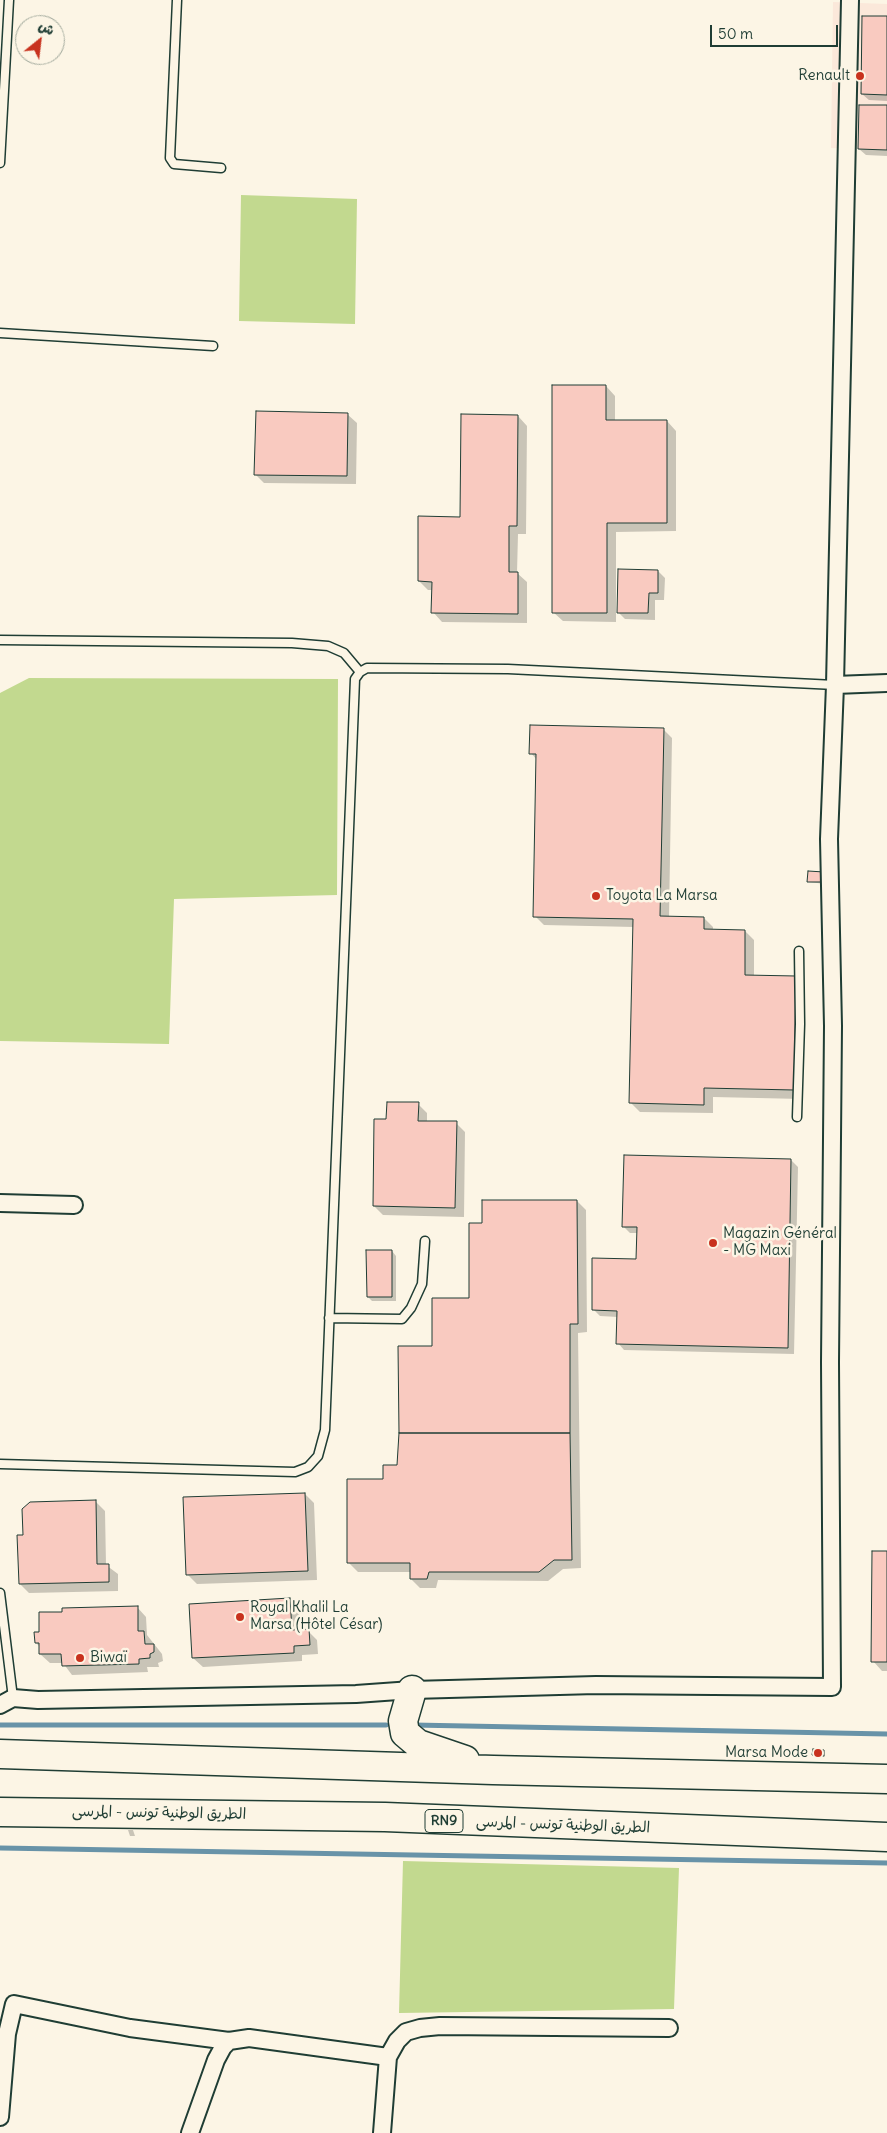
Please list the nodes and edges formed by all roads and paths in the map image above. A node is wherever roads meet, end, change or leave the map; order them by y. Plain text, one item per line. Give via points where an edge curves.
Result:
1 (9, 0) edge
2 (177, 0) edge
3 (850, 0) edge
4 (0, 163) edge
5 (221, 168) dead end
6 (0, 333) edge
7 (213, 346) dead end
8 (0, 640) edge
9 (360, 672) junction
10 (887, 683) edge
11 (835, 685) junction
12 (799, 951) dead end
13 (796, 1117) dead end
14 (0, 1203) edge
15 (74, 1204) dead end
16 (424, 1241) dead end
17 (329, 1318) junction
18 (0, 1464) edge
19 (0, 1593) edge
20 (412, 1690) junction
21 (6, 1702) edge
22 (0, 1754) edge
23 (493, 1770) junction
24 (887, 1779) edge
25 (0, 1812) edge
26 (887, 1837) edge
27 (7, 2002) edge
28 (669, 2028) dead end
29 (229, 2041) junction
30 (388, 2057) junction
31 (0, 2116) edge
32 (190, 2133) edge
33 (382, 2133) edge

1 - 4 lane
2 - 5 lane via 170,158 174,164
3 - 11 street
6 - 7 lane
8 - 9 lane via 328,646 344,653
9 - 11 lane via 367,668 508,669
9 - 17 lane via 355,679
10 - 11 street
11 - 20 street via 829,839 833,1026 832,1687 596,1685
12 - 13 lane
14 - 15 street
16 - 17 lane via 422,1284 402,1319
17 - 18 lane via 325,1430 318,1456 308,1467 295,1472
19 - 21 lane
20 - 21 street
20 - 23 highway via 403,1726 410,1739
22 - 23 highway
23 - 24 highway
25 - 26 highway, الطريق الوطنية تونس - المرسى / RN9 via 385,1817
27 - 29 street via 130,2028
27 - 31 street via 8,2034
28 - 30 street via 420,2028 406,2032
29 - 30 street via 249,2038
29 - 32 street via 216,2060
30 - 33 street

